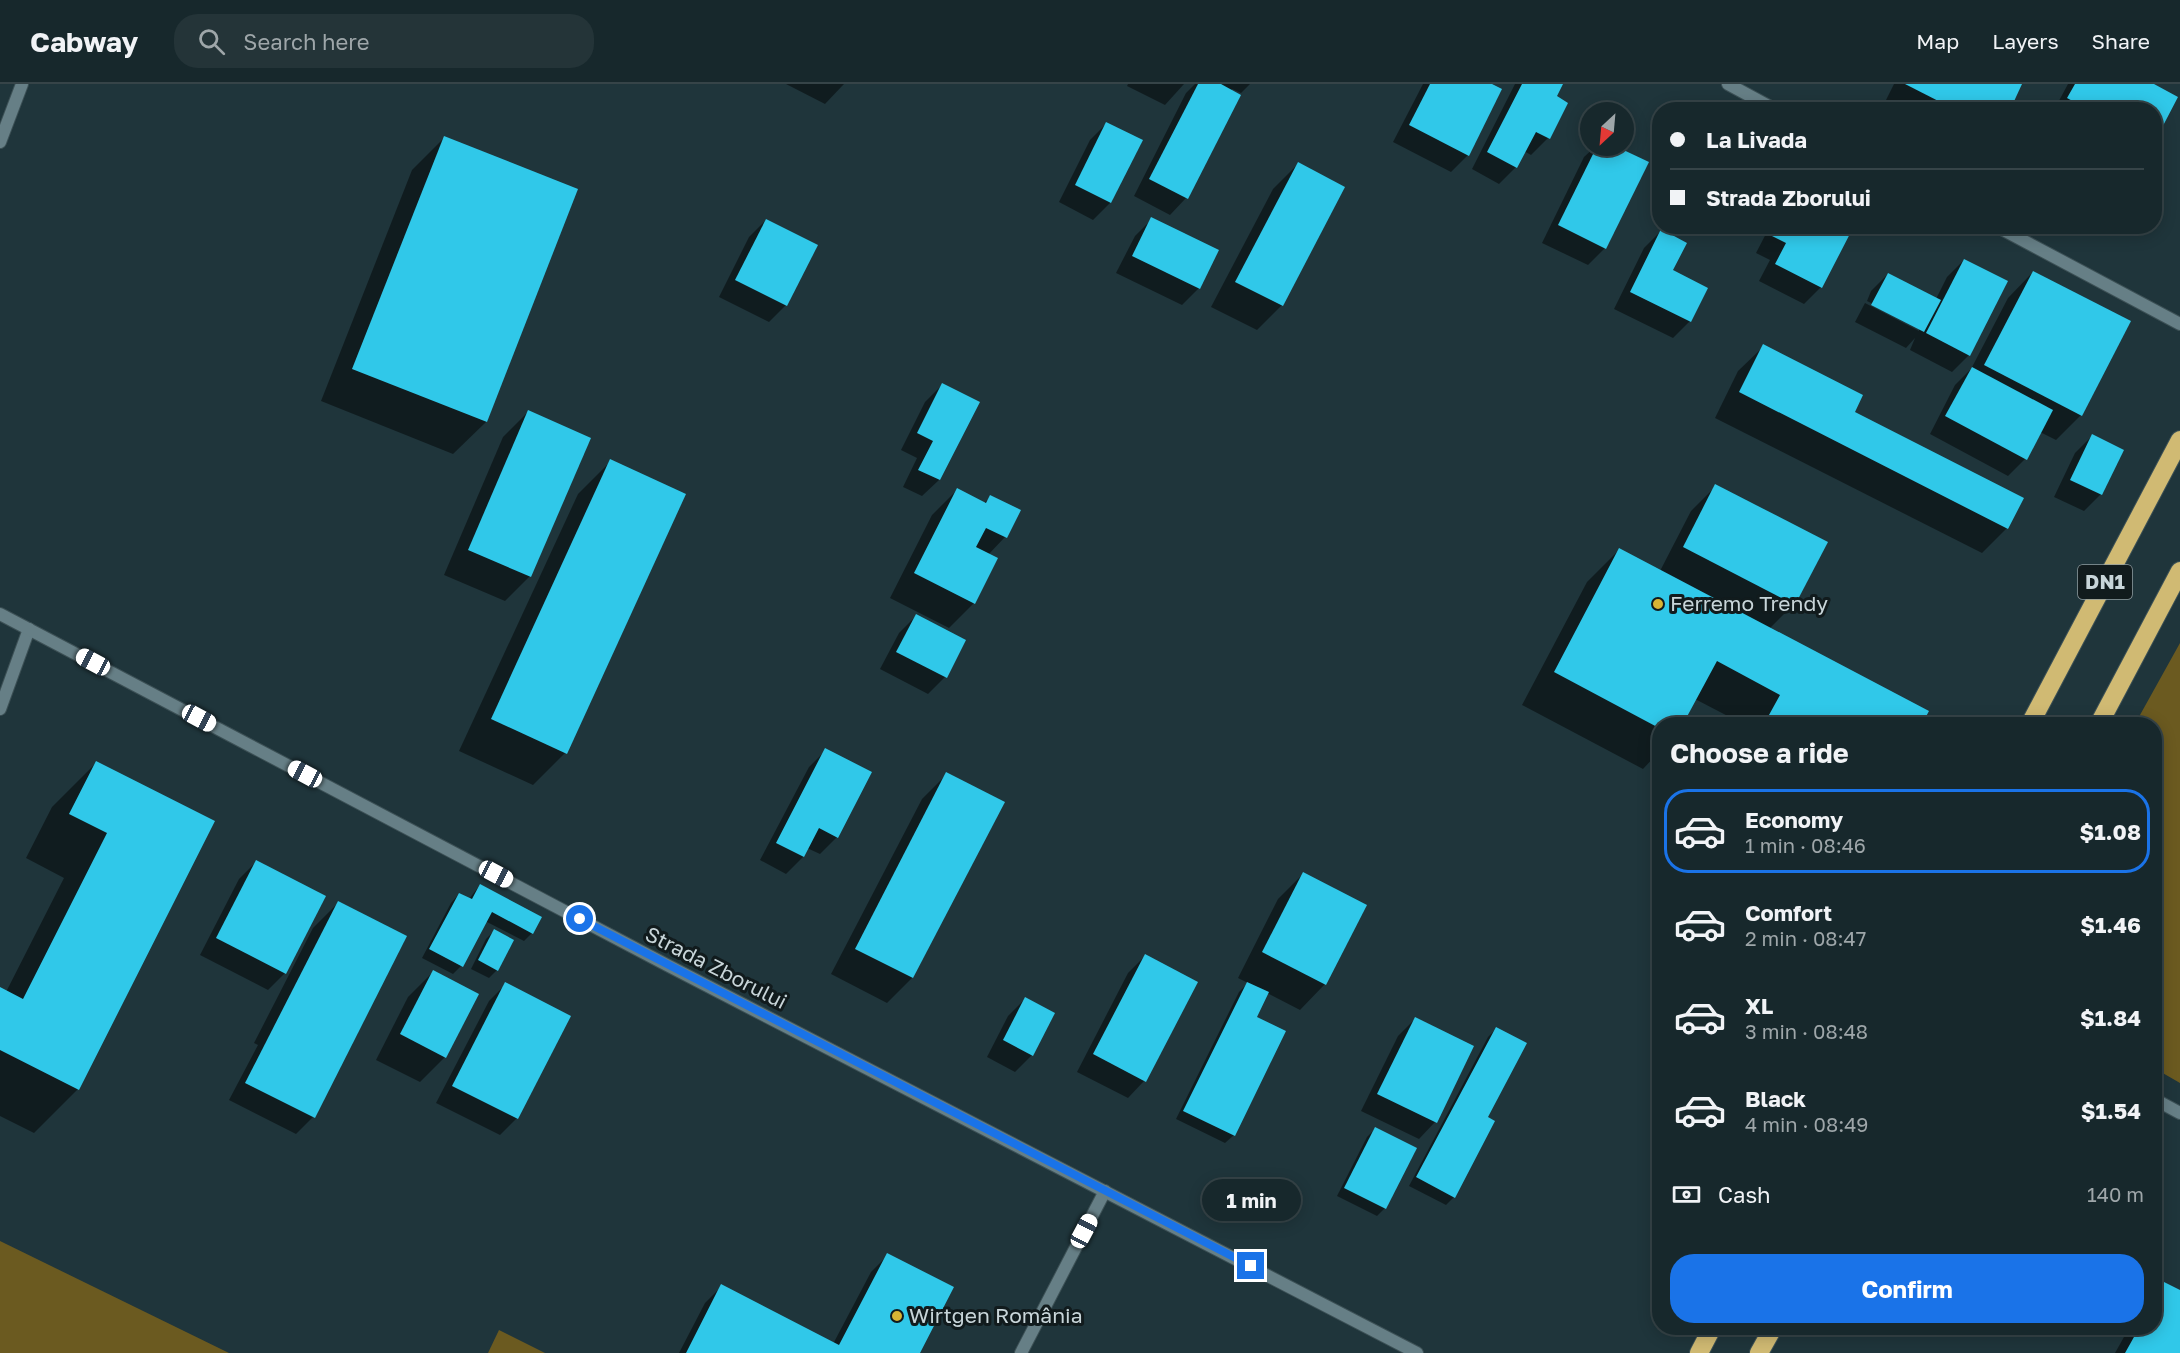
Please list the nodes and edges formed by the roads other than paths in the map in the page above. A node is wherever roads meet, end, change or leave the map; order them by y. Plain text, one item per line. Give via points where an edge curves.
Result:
1 (22, 84) edge
2 (1728, 84) edge
3 (1761, 102) edge
4 (0, 142) edge
5 (2011, 234) edge
6 (2180, 324) edge
7 (2180, 440) edge
8 (2180, 571) edge
9 (0, 614) edge
10 (29, 629) junction
11 (0, 709) edge
12 (2034, 717) edge
13 (2103, 717) edge
14 (2162, 1103) edge
15 (2180, 1113) edge
16 (1105, 1191) junction
17 (1709, 1335) edge
18 (1769, 1335) edge
19 (1021, 1353) edge
20 (1417, 1353) edge
21 (1699, 1353) edge
22 (1758, 1353) edge

1 - 4 street
2 - 3 street
5 - 6 street
7 - 12 highway, DN1
8 - 13 highway, DN1
9 - 10 street, Strada Zborului
10 - 11 street
10 - 16 street, Strada Zborului
14 - 15 street
16 - 19 street
16 - 20 street, Strada Zborului
17 - 21 highway
18 - 22 highway

